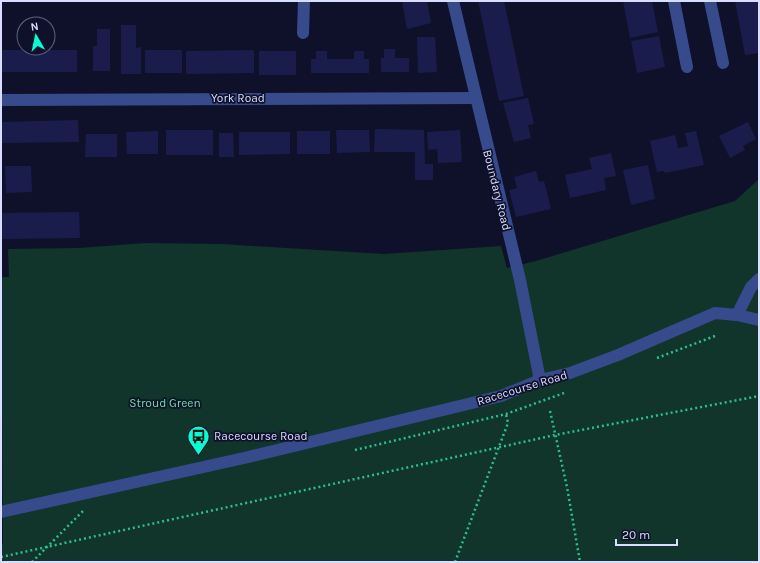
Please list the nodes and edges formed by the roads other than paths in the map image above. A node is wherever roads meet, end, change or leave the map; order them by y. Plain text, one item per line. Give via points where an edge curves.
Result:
1 (304, 1) edge
2 (453, 1) edge
3 (674, 1) edge
4 (710, 1) edge
5 (303, 33) dead end
6 (722, 63) dead end
7 (687, 67) dead end
8 (475, 98) junction
9 (1, 100) edge
10 (759, 279) edge
11 (737, 315) junction
12 (759, 320) edge
13 (540, 380) junction
14 (1, 512) edge

1 - 5 street
2 - 8 street, Boundary Road
3 - 7 street
4 - 6 street
8 - 9 street, York Road
8 - 13 street, Boundary Road via 520,280
10 - 11 street via 751,287
11 - 12 street, Racecourse Road
11 - 13 street, Racecourse Road via 711,315 618,355 570,373
13 - 14 street, Racecourse Road via 501,396 244,458

